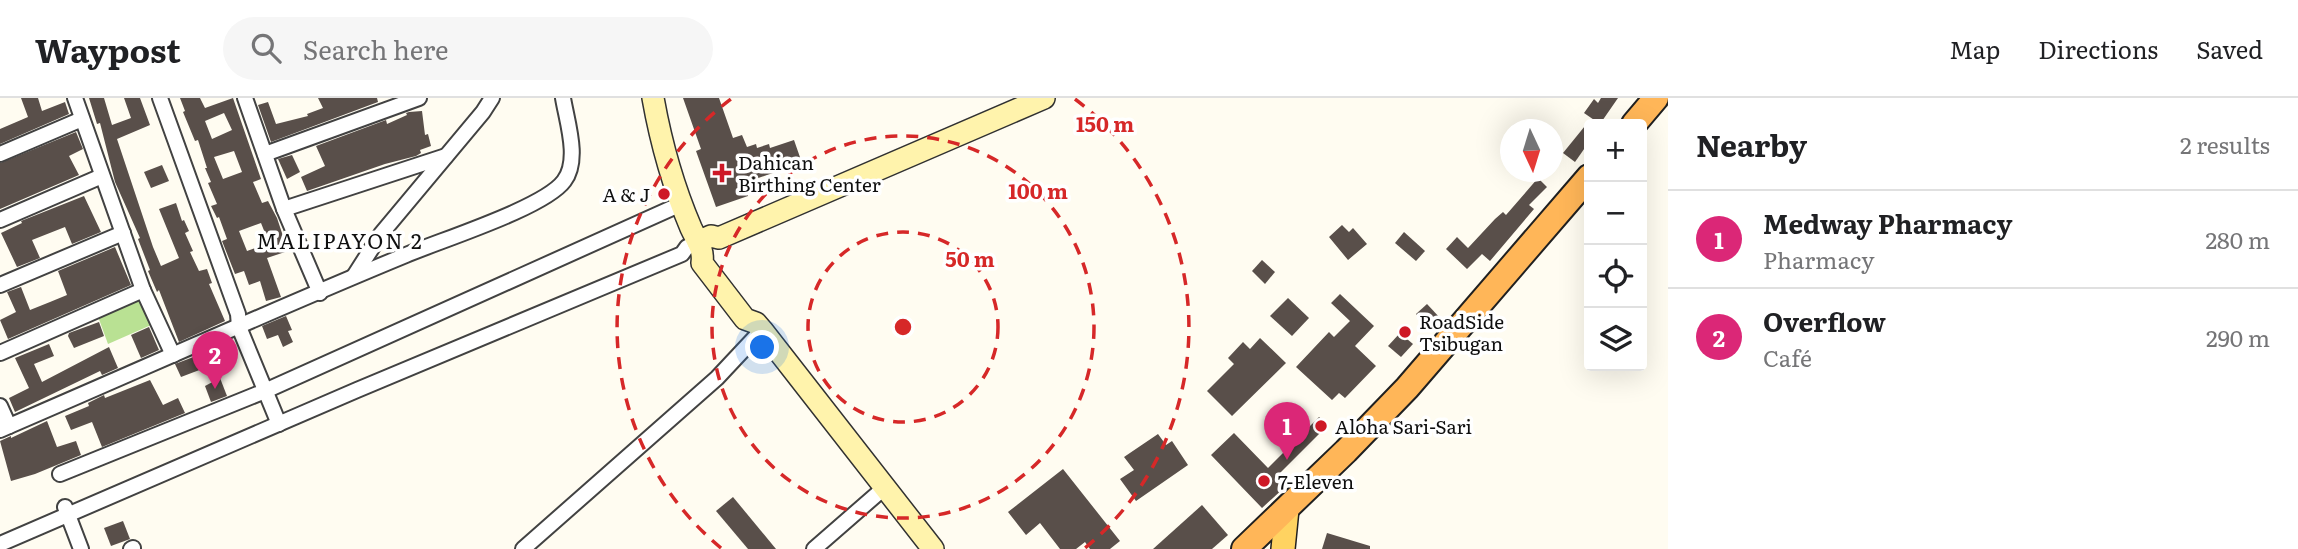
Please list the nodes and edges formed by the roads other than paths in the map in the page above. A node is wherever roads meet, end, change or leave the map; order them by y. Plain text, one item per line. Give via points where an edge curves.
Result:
1 (75, 98) edge
2 (160, 98) edge
3 (419, 98) edge
4 (492, 98) edge
5 (564, 98) edge
6 (653, 98) edge
7 (1019, 98) edge
8 (1044, 98) edge
9 (1656, 98) edge
10 (247, 99) edge
11 (82, 119) junction
12 (1638, 119) edge
13 (0, 154) edge
14 (265, 154) junction
15 (446, 156) junction
16 (102, 176) junction
17 (1585, 182) edge
18 (681, 204) junction
19 (284, 209) junction
20 (0, 220) edge
21 (122, 233) junction
22 (700, 244) junction
23 (353, 278) junction
24 (0, 285) edge
25 (143, 290) junction
26 (320, 293) junction
27 (242, 321) junction
28 (759, 326) junction
29 (0, 353) edge
30 (173, 355) junction
31 (269, 389) junction
32 (0, 406) edge
33 (282, 419) junction
34 (5, 428) edge
35 (60, 474) dead end
36 (884, 488) junction
37 (1287, 509) junction
38 (66, 510) junction
39 (11, 537) edge
40 (0, 544) edge
41 (81, 549) edge
42 (523, 549) edge
43 (814, 549) edge
44 (933, 549) edge
45 (1244, 549) edge
46 (1283, 549) edge

1 - 11 street
2 - 27 street
3 - 14 street
4 - 15 street
5 - 23 street via 570,170 550,194
6 - 18 main road
7 - 22 main road via 716,228
8 - 22 main road
9 - 12 highway
10 - 14 street
11 - 13 street
11 - 16 street
14 - 19 street
15 - 19 street
15 - 23 street via 381,234
16 - 20 street
16 - 21 street
17 - 37 highway via 1407,388
18 - 22 main road
18 - 31 street
19 - 26 street
21 - 24 street
21 - 25 street
22 - 28 main road via 755,312
22 - 33 street
23 - 26 street
25 - 29 street
25 - 30 street
26 - 27 street
27 - 30 street
27 - 31 street
28 - 36 main road
28 - 42 street via 717,379
30 - 34 street
31 - 33 street
31 - 35 street
32 - 34 street
33 - 38 street
36 - 43 street
36 - 44 main road
37 - 45 highway
37 - 46 main road
38 - 39 street
38 - 41 street
39 - 40 street

